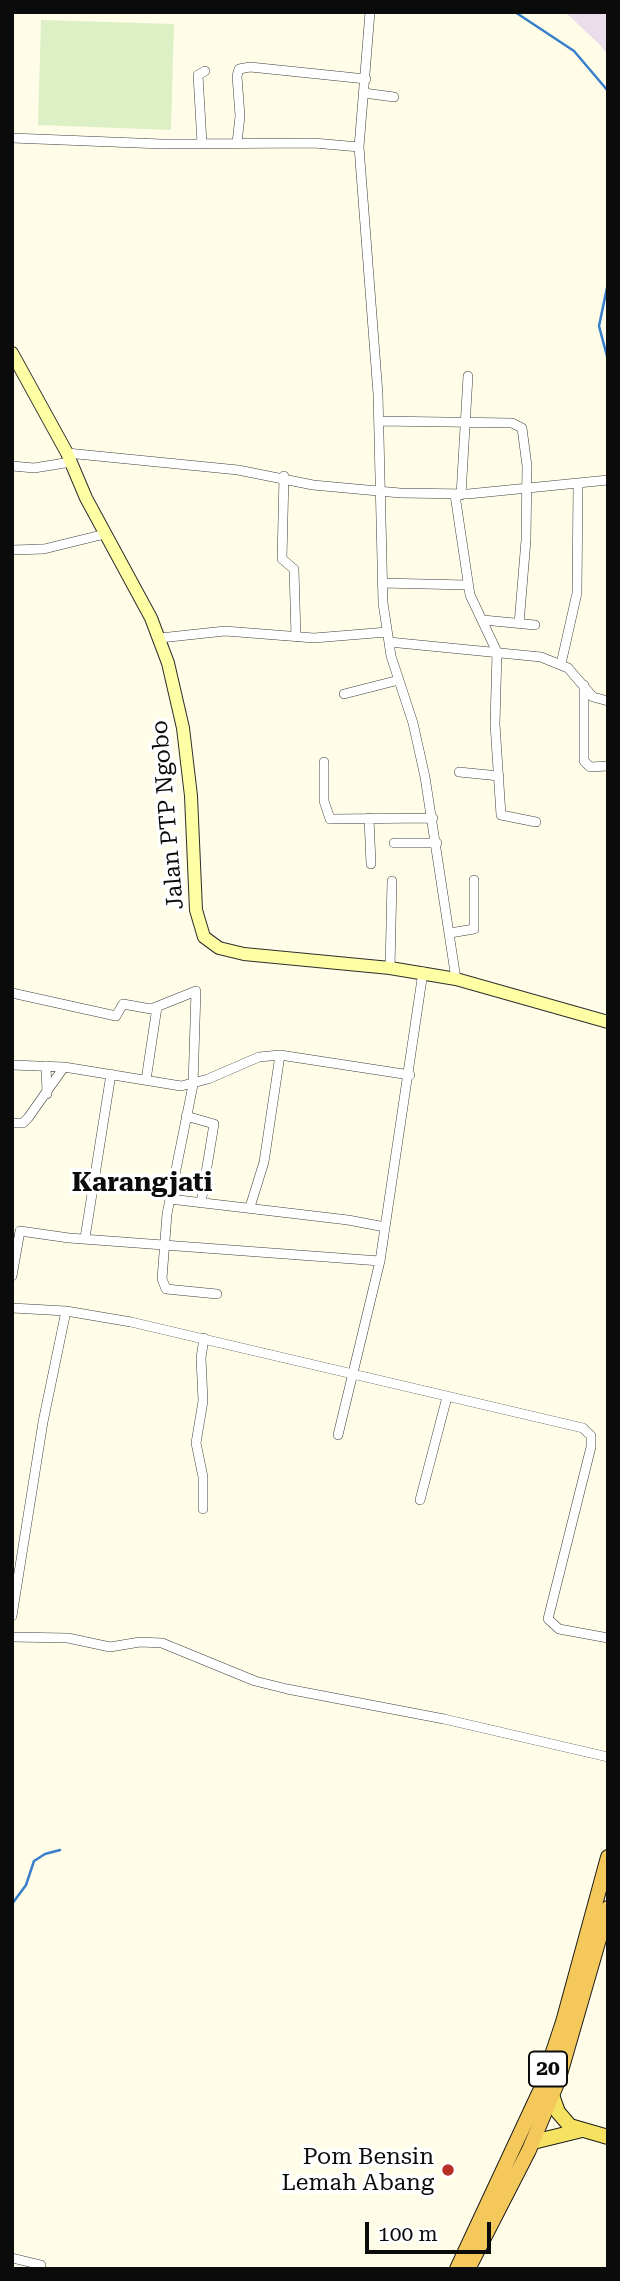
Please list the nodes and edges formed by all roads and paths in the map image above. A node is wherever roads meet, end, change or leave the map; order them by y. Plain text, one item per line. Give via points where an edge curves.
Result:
1 (370, 12) edge
2 (205, 71) dead end
3 (366, 79) junction
4 (364, 93) junction
5 (394, 97) dead end
6 (12, 138) edge
7 (202, 143) junction
8 (237, 143) junction
9 (359, 147) junction
10 (12, 353) edge
11 (16, 368) edge
12 (468, 376) dead end
13 (379, 421) junction
14 (466, 423) junction
15 (69, 458) junction
16 (12, 466) edge
17 (284, 477) junction
18 (606, 481) edge
19 (578, 485) junction
20 (527, 486) junction
21 (381, 491) junction
22 (458, 495) junction
23 (105, 534) junction
24 (12, 550) edge
25 (382, 583) junction
26 (467, 585) junction
27 (483, 621) junction
28 (519, 624) junction
29 (535, 625) dead end
30 (296, 637) junction
31 (388, 637) junction
32 (160, 638) junction
33 (498, 652) junction
34 (561, 664) junction
35 (399, 680) junction
36 (584, 685) junction
37 (344, 694) dead end
38 (608, 701) edge
39 (324, 762) dead end
40 (608, 766) edge
41 (459, 772) dead end
42 (499, 776) junction
43 (369, 818) junction
44 (433, 818) junction
45 (536, 822) dead end
46 (394, 843) dead end
47 (437, 843) junction
48 (371, 864) dead end
49 (474, 880) dead end
50 (392, 881) dead end
51 (450, 933) junction
52 (390, 968) junction
53 (423, 972) junction
54 (456, 979) junction
55 (12, 993) edge
56 (157, 1007) junction
57 (608, 1022) edge
58 (281, 1055) junction
59 (12, 1065) edge
60 (46, 1066) junction
61 (64, 1067) junction
62 (111, 1074) junction
63 (410, 1075) junction
64 (146, 1080) junction
65 (193, 1084) junction
66 (47, 1094) junction
67 (186, 1116) junction
68 (12, 1123) edge
69 (170, 1199) junction
70 (201, 1203) junction
71 (250, 1207) junction
72 (385, 1227) junction
73 (85, 1238) junction
74 (165, 1244) junction
75 (380, 1261) junction
76 (12, 1276) edge
77 (218, 1294) dead end
78 (12, 1308) edge
79 (66, 1311) junction
80 (204, 1338) junction
81 (354, 1373) junction
82 (447, 1397) junction
83 (338, 1435) dead end
84 (420, 1500) dead end
85 (203, 1509) dead end
86 (12, 1616) edge
87 (12, 1637) edge
88 (608, 1638) edge
89 (608, 1757) edge
90 (608, 1857) edge
91 (608, 1908) edge
92 (552, 2095) junction
93 (579, 2131) junction
94 (608, 2137) edge
95 (533, 2142) junction
96 (12, 2258) edge
97 (41, 2266) dead end
98 (457, 2269) edge
99 (468, 2269) edge

1 - 3 street
2 - 7 street via 198,75
3 - 4 street
3 - 8 street via 244,67 237,76
4 - 5 street
4 - 9 street
6 - 7 street
7 - 8 street
8 - 9 street
9 - 13 street
10 - 11 main road, Jalan PTP Ngobo
11 - 15 main road, Jalan PTP Ngobo
12 - 14 street
13 - 14 street
13 - 21 street
14 - 20 street via 520,426
14 - 22 street
15 - 16 street via 34,468
15 - 17 street
15 - 23 main road, Jalan PTP Ngobo
17 - 21 street via 313,485
17 - 30 street via 282,559 294,569
18 - 19 street
19 - 20 street
19 - 34 street via 576,593
20 - 22 street
20 - 28 street
21 - 22 street
21 - 25 street
22 - 26 street
23 - 24 street via 44,549
23 - 32 main road, Jalan PTP Ngobo
25 - 26 street
25 - 31 street
26 - 27 street
27 - 28 street
27 - 33 street
28 - 29 street
30 - 31 street
30 - 32 street via 225,631
31 - 33 street
31 - 35 street
32 - 52 main road, Jalan PTP Ngobo via 183,728 196,910 204,937 219,948 244,954
33 - 34 street
33 - 42 street via 495,723
34 - 36 street
35 - 37 street
35 - 44 street
36 - 38 street via 593,697
36 - 40 street via 584,761 590,767
39 - 43 street via 326,814 335,819
41 - 42 street
42 - 45 street via 501,815
43 - 44 street
43 - 48 street
44 - 47 street
46 - 47 street
47 - 51 street
49 - 51 street via 474,929
50 - 52 street
51 - 54 street
52 - 53 main road, Jalan PTP Ngobo
53 - 54 main road, Jalan PTP Ngobo
53 - 63 street
54 - 57 main road, Jalan PTP Ngobo
55 - 56 street via 112,1016 119,1014 123,1004
56 - 64 street
56 - 65 street via 196,990
58 - 63 street
58 - 65 street via 259,1056
58 - 71 street via 263,1170
59 - 60 street
60 - 61 street
60 - 66 street
61 - 62 street
61 - 66 street
62 - 64 street
62 - 73 street
63 - 72 street
64 - 65 street
65 - 67 street
66 - 68 street via 25,1121
67 - 69 street
67 - 70 street via 214,1124
69 - 70 street
69 - 74 street
70 - 71 street
71 - 72 street
72 - 75 street
73 - 74 street
73 - 76 street via 19,1231
74 - 75 street
74 - 77 street via 162,1273 166,1289
75 - 81 street
78 - 79 street
79 - 80 street
79 - 86 street
80 - 81 street
80 - 85 street via 204,1401 196,1443
81 - 82 street
81 - 83 street
82 - 84 street
82 - 88 street via 588,1430 591,1447 548,1619 559,1629
87 - 89 street via 68,1638 110,1647 162,1643 278,1687
90 - 98 highway, 20 via 540,2091
91 - 92 highway, 20
92 - 93 main road via 564,2121
92 - 95 highway, 20
93 - 94 main road
93 - 95 main road
95 - 99 highway, 20
96 - 97 street

